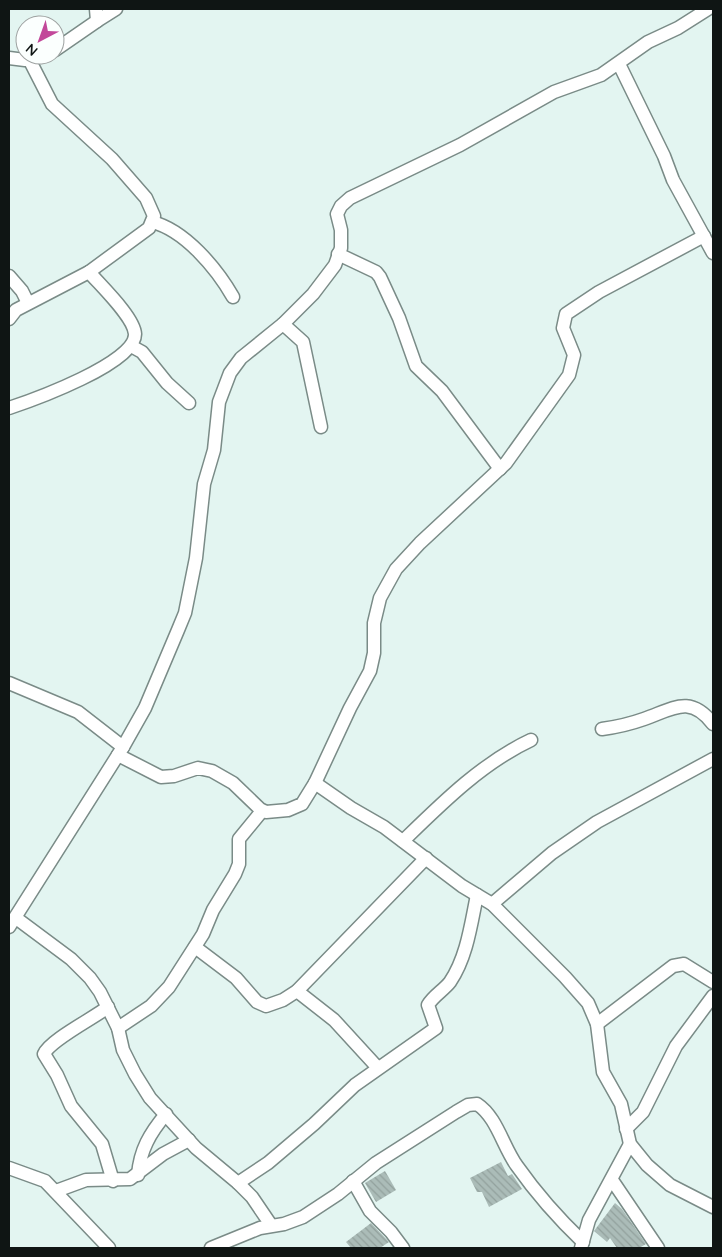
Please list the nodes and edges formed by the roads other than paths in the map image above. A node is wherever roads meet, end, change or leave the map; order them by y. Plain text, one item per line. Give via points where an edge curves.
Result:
1 (116, 9) edge
2 (708, 9) edge
3 (96, 15) edge
4 (65, 41) edge
5 (619, 64) junction
6 (32, 65) edge
7 (152, 222) junction
8 (704, 236) junction
9 (713, 253) edge
10 (338, 254) junction
11 (89, 272) junction
12 (9, 276) edge
13 (233, 297) dead end
14 (28, 303) junction
15 (9, 319) edge
16 (284, 324) junction
17 (131, 346) junction
18 (189, 403) dead end
19 (9, 408) edge
20 (321, 427) dead end
21 (500, 469) junction
22 (9, 683) edge
23 (713, 724) edge
24 (602, 730) dead end
25 (531, 740) dead end
26 (121, 751) junction
27 (713, 759) edge
28 (315, 783) junction
29 (262, 811) junction
30 (403, 840) junction
31 (426, 858) junction
32 (477, 895) junction
33 (492, 904) junction
34 (12, 922) edge
35 (195, 947) junction
36 (713, 982) edge
37 (297, 991) junction
38 (713, 996) edge
39 (108, 1007) junction
40 (597, 1024) junction
41 (118, 1028) junction
42 (378, 1068) junction
43 (166, 1114) junction
44 (626, 1129) junction
45 (189, 1140) junction
46 (630, 1144) junction
47 (9, 1168) edge
48 (138, 1175) junction
49 (612, 1180) junction
50 (112, 1181) junction
51 (353, 1181) junction
52 (238, 1183) junction
53 (56, 1191) junction
54 (713, 1207) edge
55 (271, 1225) junction
56 (582, 1245) edge
57 (109, 1248) edge
58 (211, 1248) edge
59 (402, 1248) edge
60 (658, 1248) edge

1 - 3 street
2 - 5 street via 648,42
3 - 4 street
5 - 8 street via 673,180
5 - 10 street via 589,81 554,92 460,145 350,198 337,214 341,230
6 - 7 street via 52,104 112,159 146,198 154,216
7 - 11 street via 135,239
7 - 13 street via 164,225 206,260 221,276
8 - 9 street
8 - 21 street via 566,314 563,328 572,346 574,365
10 - 16 street via 335,265 313,294
10 - 21 street via 380,277 416,366 442,392
11 - 14 street
11 - 17 street via 128,316 135,335
12 - 14 street
14 - 15 street
16 - 20 street via 303,342
16 - 26 street via 241,358 223,390 214,450 204,484 196,558 184,613 145,708
17 - 18 street via 142,352 167,384
17 - 19 street via 86,376 52,393
21 - 28 street via 420,543 396,570 380,598 374,623 370,671
22 - 26 street via 78,712
23 - 24 street via 700,710 683,706 632,724
25 - 30 street via 476,774
26 - 29 street via 161,777 198,768 212,770 233,783
26 - 34 street
27 - 33 street via 597,822 552,853
28 - 29 street via 302,804 295,808
28 - 30 street
29 - 35 street via 239,839 235,874
30 - 31 street
31 - 32 street
31 - 37 street
32 - 33 street
32 - 42 street via 458,968 428,1005 436,1028
33 - 40 street via 565,977 588,1004
34 - 39 street via 71,959 100,992
35 - 37 street via 236,978 257,1002 266,1006
35 - 41 street via 160,998
36 - 40 street via 684,964 673,966
37 - 42 street via 334,1020
38 - 44 street via 676,1046 643,1112
39 - 41 street
39 - 50 street via 60,1039 44,1054 71,1106 102,1144
40 - 44 street via 603,1072 621,1104
41 - 43 street via 123,1050 134,1074
42 - 52 street via 268,1163
43 - 45 street
43 - 48 street via 145,1144
44 - 46 street
45 - 48 street via 163,1154
45 - 52 street
46 - 49 street
46 - 54 street via 670,1185
47 - 53 street via 45,1181
48 - 50 street
49 - 56 street via 589,1220
49 - 60 street
50 - 53 street via 86,1180
51 - 55 street via 303,1217
51 - 56 street via 456,1112 477,1104 486,1112 515,1164
51 - 59 street via 370,1211
52 - 55 street
53 - 57 street
55 - 58 street

